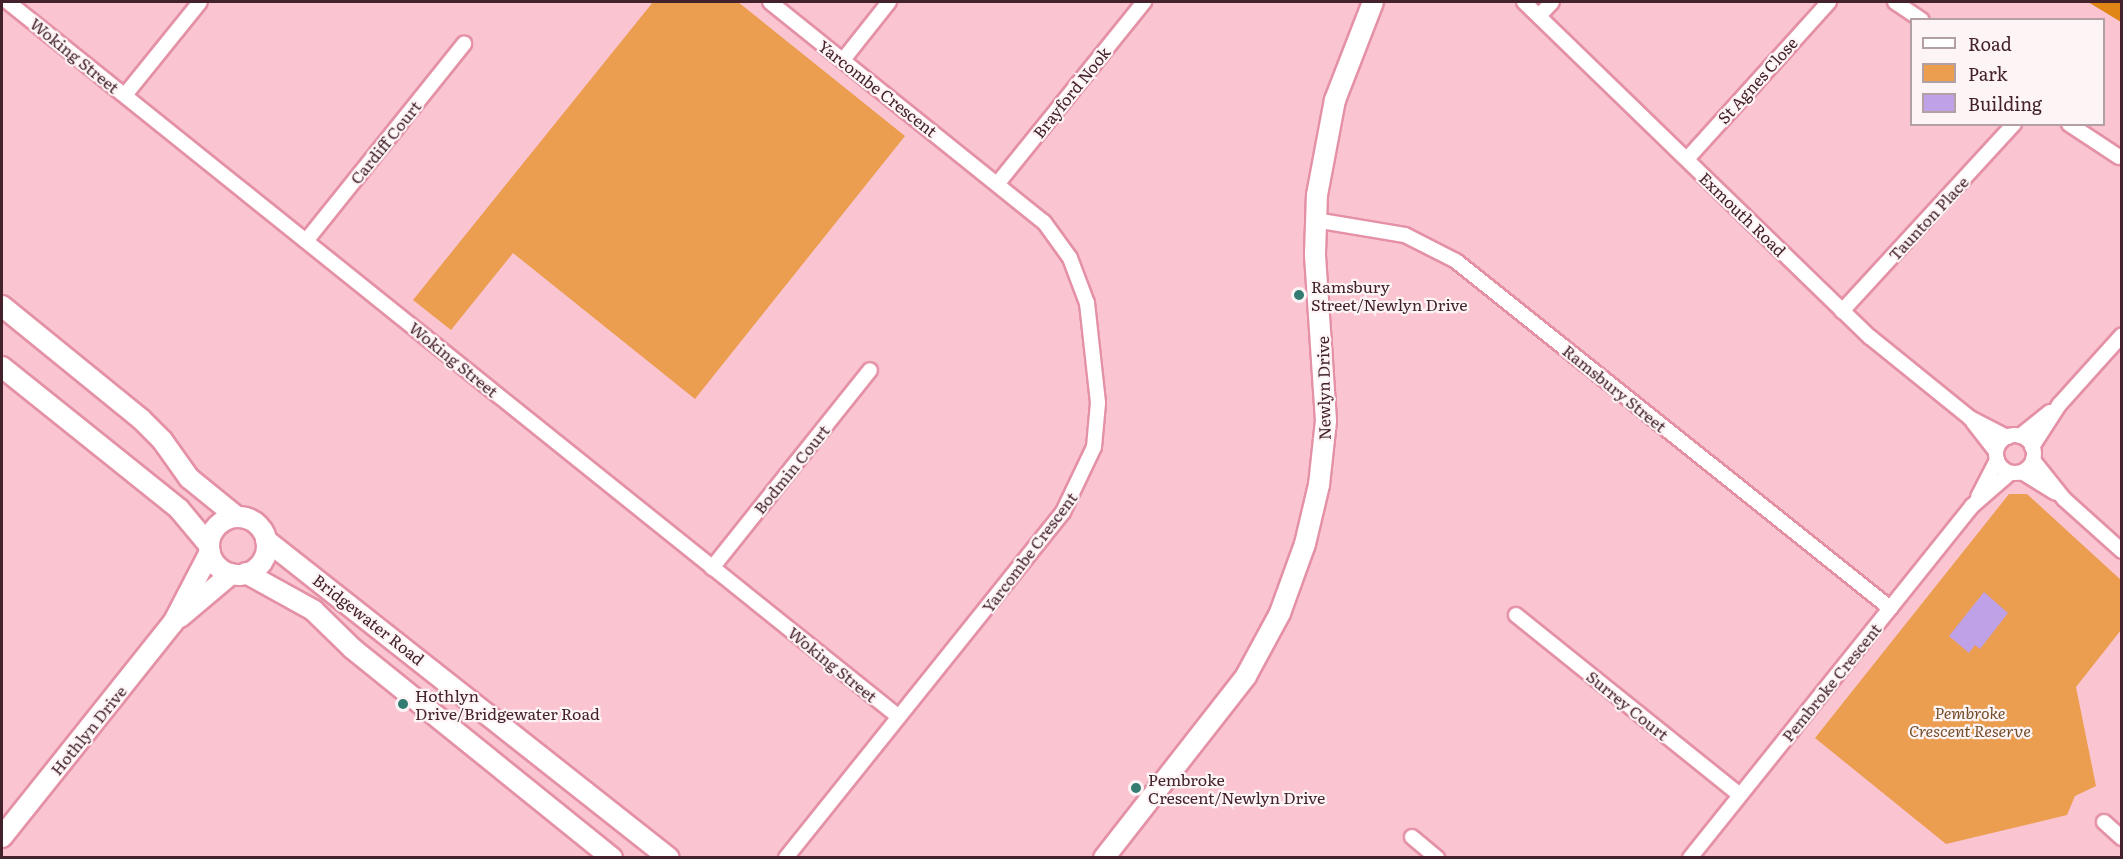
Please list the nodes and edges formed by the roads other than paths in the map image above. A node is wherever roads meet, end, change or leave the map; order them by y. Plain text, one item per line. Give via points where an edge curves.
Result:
1 (8, 2) edge
2 (200, 2) edge
3 (770, 2) edge
4 (889, 2) edge
5 (1144, 2) edge
6 (1524, 2) edge
7 (1552, 2) edge
8 (1828, 2) edge
9 (1896, 2) edge
10 (1374, 4) edge
11 (1539, 16) junction
12 (1919, 18) edge
13 (464, 44) dead end
14 (843, 60) junction
15 (125, 95) junction
16 (2012, 126) edge
17 (2072, 126) edge
18 (2119, 157) dead end
19 (1687, 159) junction
20 (998, 183) junction
21 (1315, 220) junction
22 (306, 241) junction
23 (2, 306) edge
24 (1842, 311) junction
25 (2121, 335) edge
26 (2, 367) edge
27 (870, 370) dead end
28 (2059, 405) junction
29 (1970, 418) junction
30 (2014, 436) junction
31 (2032, 453) junction
32 (1996, 456) junction
33 (2016, 473) junction
34 (2064, 499) junction
35 (1972, 506) junction
36 (237, 517) junction
37 (266, 540) junction
38 (210, 548) junction
39 (2121, 551) edge
40 (712, 568) junction
41 (238, 573) junction
42 (1890, 608) junction
43 (1516, 615) dead end
44 (173, 623) junction
45 (899, 717) junction
46 (1740, 795) junction
47 (2104, 822) dead end
48 (2, 837) edge
49 (1412, 837) dead end
50 (2121, 838) edge
51 (612, 858) edge
52 (669, 858) edge
53 (786, 858) edge
54 (1104, 858) edge
55 (1437, 858) edge
56 (1690, 858) edge

1 - 15 street, Woking Street
2 - 15 street
3 - 14 street, Yarcombe Crescent
4 - 14 street
5 - 20 street, Brayford Nook
6 - 11 street, Exmouth Road
7 - 11 street
8 - 19 street, St Agnes Close
9 - 12 street
10 - 21 street, Newlyn Drive via 1342,77 1330,119
11 - 19 street, Exmouth Road
13 - 22 street, Cardiff Court
14 - 20 street, Yarcombe Crescent
15 - 22 street, Woking Street
16 - 24 street, Taunton Place
17 - 18 street
19 - 24 street, Exmouth Road
20 - 45 street, Yarcombe Crescent via 1044,222 1070,258 1080,281 1087,303 1098,404 1094,447 1063,512
21 - 42 street, Ramsbury Street via 1405,235 1456,261
21 - 54 street, Newlyn Drive via 1326,421 1316,506 1299,562 1280,613 1246,676
22 - 40 street, Woking Street
23 - 36 street via 141,419 162,440 189,478
24 - 29 street, Exmouth Road
25 - 28 street
26 - 38 street via 179,509
27 - 40 street, Bodmin Court
28 - 30 street, Pembroke Crescent
28 - 31 street, Pembroke Crescent
29 - 30 street, Exmouth Road
29 - 32 street, Exmouth Road
30 - 31 street, Exmouth Road
30 - 32 street, Pembroke Crescent
31 - 33 street, Pembroke Crescent
31 - 34 street
32 - 33 street, Exmouth Road
32 - 35 street, Pembroke Crescent
33 - 34 street
33 - 35 street, Pembroke Crescent
34 - 39 street
35 - 42 street, Pembroke Crescent
36 - 37 street via 256,523
36 - 38 street via 215,528
37 - 41 street via 264,556
37 - 52 street, Bridgewater Road
38 - 41 street via 217,566
38 - 44 street, Hothlyn Drive
40 - 45 street, Woking Street
41 - 44 street, Hothlyn Drive
41 - 51 street, Bridgewater Road via 313,610 357,652
42 - 46 street, Pembroke Crescent
43 - 46 street, Surrey Court
44 - 48 street, Hothlyn Drive
45 - 53 street, Yarcombe Crescent
46 - 56 street, Pembroke Crescent
47 - 50 street
49 - 55 street

